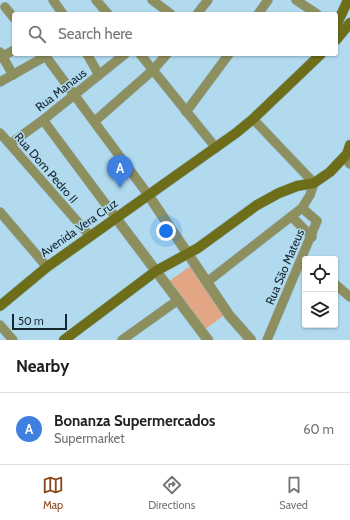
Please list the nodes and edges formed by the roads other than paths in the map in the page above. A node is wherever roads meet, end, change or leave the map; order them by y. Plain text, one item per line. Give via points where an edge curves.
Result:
1 (53, 0) edge
2 (96, 0) edge
3 (152, 0) edge
4 (208, 0) edge
5 (268, 0) edge
6 (296, 0) edge
7 (348, 0) edge
8 (5, 8) dead end
9 (62, 12) edge
10 (106, 12) edge
11 (168, 12) edge
12 (199, 12) edge
13 (259, 12) edge
14 (314, 12) edge
15 (12, 16) edge
16 (342, 28) edge
17 (12, 51) edge
18 (1, 56) edge
19 (43, 56) edge
20 (46, 56) edge
21 (88, 56) edge
22 (123, 56) edge
23 (142, 56) edge
24 (165, 56) edge
25 (228, 56) edge
26 (316, 56) edge
27 (319, 56) edge
28 (307, 68) junction
29 (153, 70) junction
30 (13, 75) junction
31 (99, 75) junction
32 (0, 82) edge
33 (74, 95) junction
34 (186, 112) junction
35 (253, 119) junction
36 (43, 120) junction
37 (94, 121) junction
38 (0, 133) edge
39 (10, 144) junction
40 (216, 148) junction
41 (348, 155) edge
42 (314, 183) junction
43 (149, 196) junction
44 (302, 208) junction
45 (0, 212) edge
46 (292, 217) junction
47 (116, 218) junction
48 (90, 236) junction
49 (312, 237) junction
50 (187, 254) junction
51 (305, 256) edge
52 (302, 262) edge
53 (47, 267) junction
54 (156, 271) junction
55 (207, 282) junction
56 (338, 287) edge
57 (350, 297) edge
58 (178, 300) junction
59 (0, 306) edge
60 (0, 325) edge
61 (136, 336) edge
62 (13, 340) edge
63 (64, 340) edge
64 (122, 340) edge
65 (208, 340) edge
66 (251, 340) edge
67 (267, 340) edge

1 - 9 street
2 - 10 street
3 - 11 street
4 - 12 street
5 - 13 street
6 - 14 street
7 - 16 main road
8 - 15 street
17 - 18 street
18 - 30 street
19 - 30 street
20 - 33 street
21 - 31 street
22 - 31 street, Rua Manaus
23 - 29 street
24 - 29 street
25 - 34 street
26 - 28 main road
27 - 28 main road
28 - 35 main road, Avenida Vera Cruz
29 - 34 street
29 - 37 street
30 - 32 street
31 - 33 street, Rua Manaus
33 - 36 street, Rua Manaus
33 - 37 street
34 - 40 street
35 - 40 main road, Avenida Vera Cruz
35 - 42 street
36 - 39 street, Rua Manaus
36 - 47 street
37 - 43 street
38 - 39 street, Rua Dom Pedro II
39 - 48 street, Rua Dom Pedro II
40 - 43 main road, Avenida Vera Cruz
41 - 42 main road
42 - 44 street
42 - 50 main road via 297,186 257,205
43 - 47 main road, Avenida Vera Cruz
43 - 50 street
44 - 46 street
44 - 49 street, Rua São Mateus via 317,221
45 - 53 street
46 - 49 street
46 - 55 street
47 - 48 main road, Avenida Vera Cruz
47 - 54 street
48 - 53 main road, Avenida Vera Cruz
49 - 51 street, Rua São Mateus
50 - 54 main road
50 - 55 street
52 - 67 street, Rua São Mateus
53 - 59 main road, Avenida Vera Cruz
54 - 58 street
54 - 63 main road
55 - 66 street via 229,315
56 - 57 street
58 - 61 street
58 - 65 street
60 - 62 street
61 - 64 street

